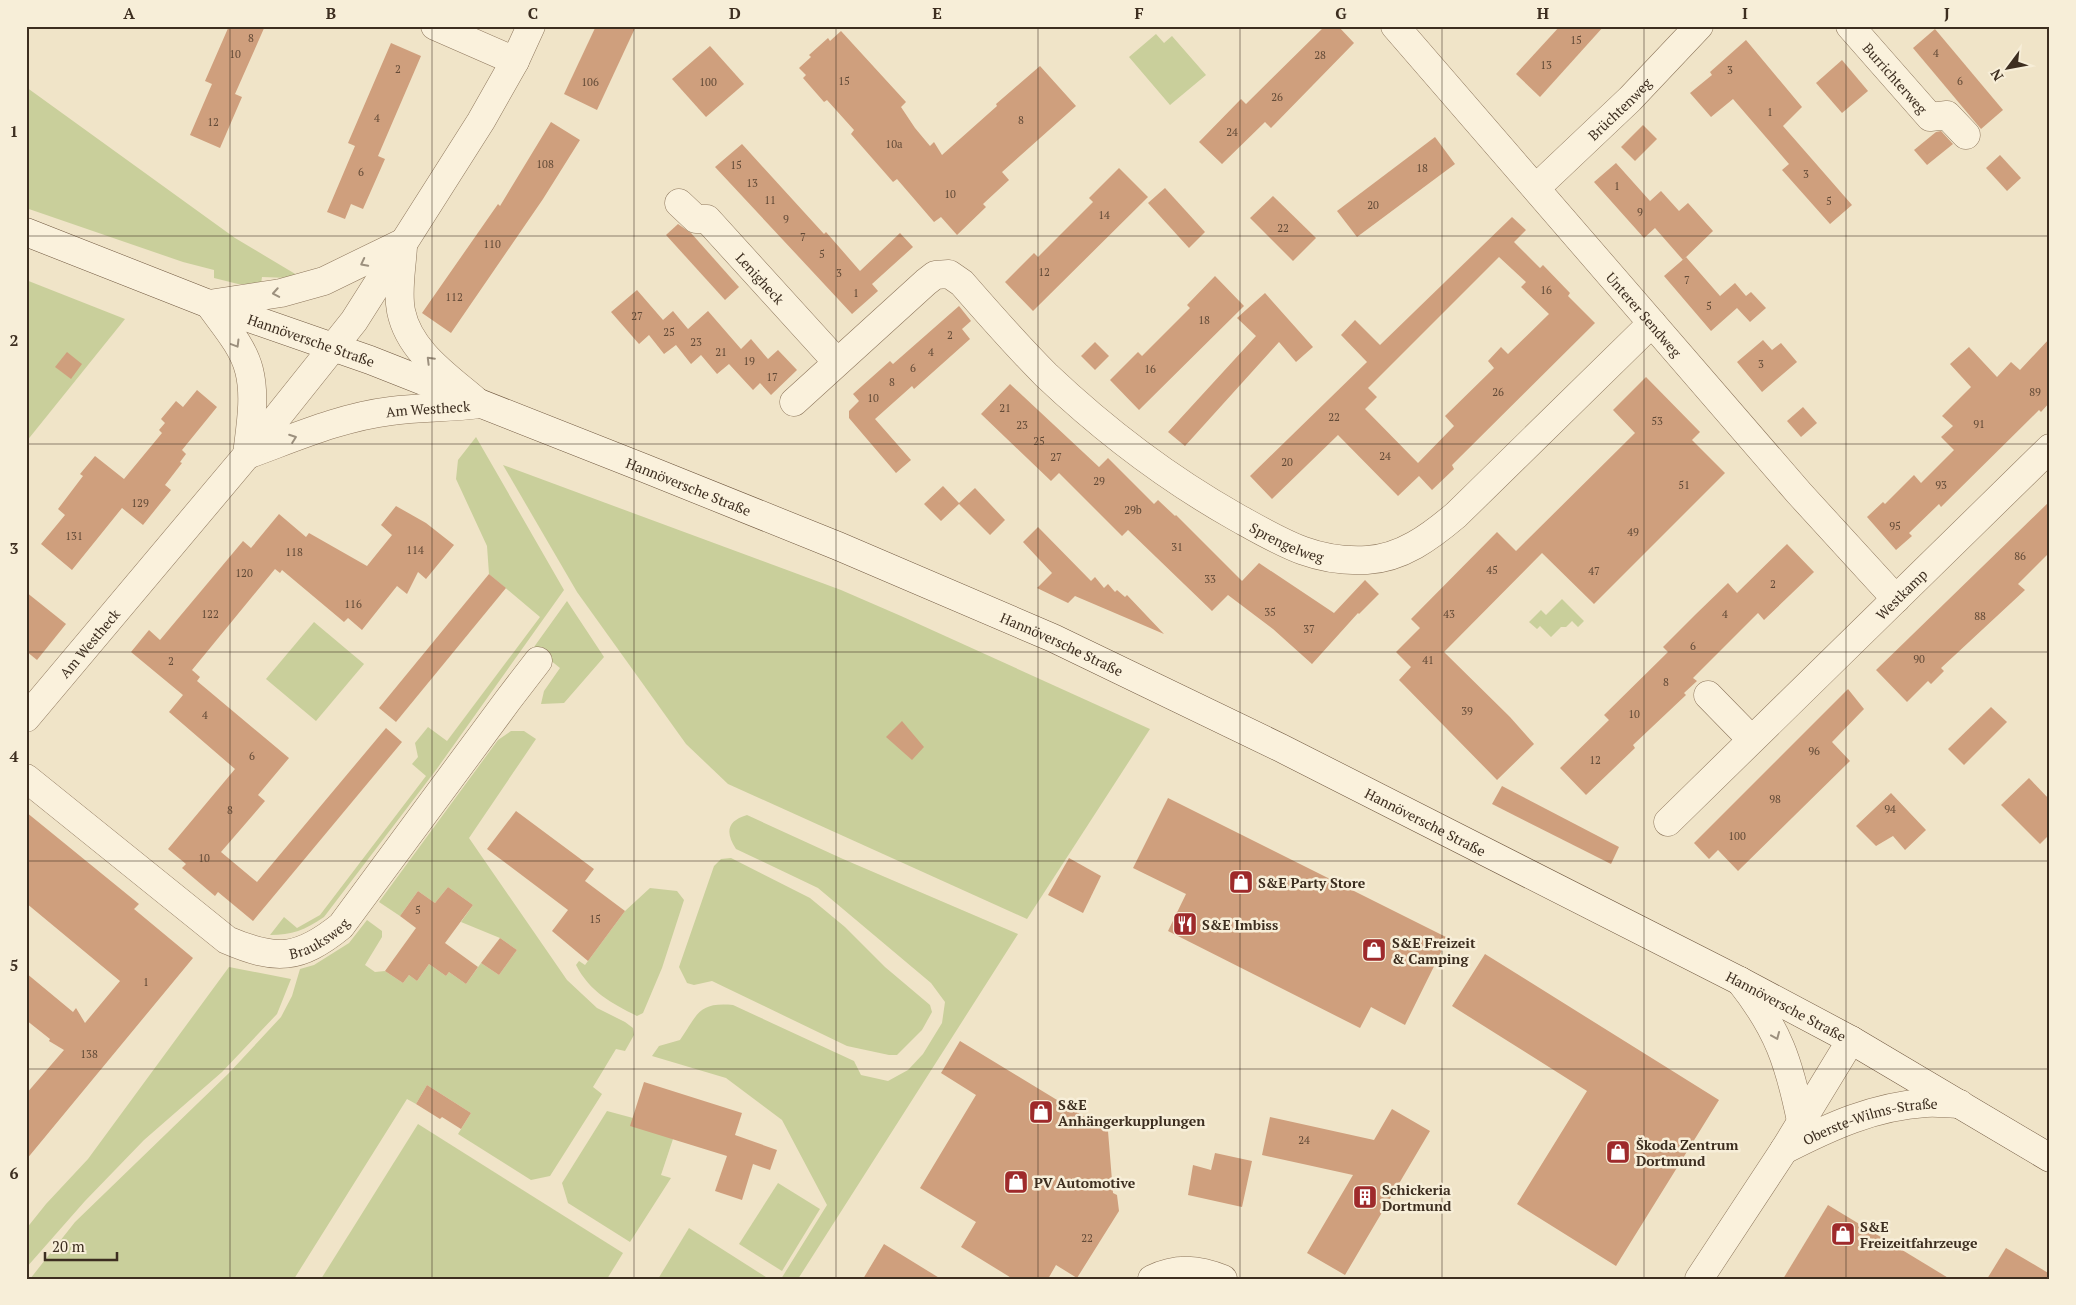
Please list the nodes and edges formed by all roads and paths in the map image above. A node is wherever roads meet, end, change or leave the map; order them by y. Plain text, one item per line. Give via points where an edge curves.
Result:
1 (435, 26) edge
2 (531, 26) edge
3 (1396, 26) edge
4 (1699, 26) edge
5 (1850, 26) edge
6 (515, 61) junction
7 (1966, 135) dead end
8 (1536, 188) junction
9 (679, 202) dead end
10 (26, 232) edge
11 (404, 242) junction
12 (209, 304) junction
13 (1652, 322) junction
14 (333, 347) junction
15 (837, 362) junction
16 (794, 402) dead end
17 (480, 404) junction
18 (2050, 448) edge
19 (247, 455) junction
20 (1896, 599) junction
21 (538, 661) dead end
22 (1708, 695) dead end
23 (26, 718) edge
24 (1751, 739) junction
25 (26, 778) edge
26 (1668, 822) dead end
27 (1740, 981) junction
28 (1850, 1040) junction
29 (1960, 1104) junction
30 (1801, 1121) junction
31 (1784, 1150) junction
32 (2050, 1158) edge
33 (1152, 1279) edge
34 (1223, 1279) edge
35 (1699, 1279) edge

1 - 6 street
2 - 6 street, Am Westheck
3 - 8 street, Unterer Sendweg
4 - 8 street, Brüchtenweg via 1630,99
5 - 7 street, Burrichterweg via 1930,117 1948,115
6 - 11 street, Am Westheck
8 - 13 street, Unterer Sendweg
9 - 15 street, Lenigheck via 696,218 707,219
10 - 12 street, Hannöversche Straße
11 -> 12 street via 324,282 280,293
11 - 14 street, Am Westheck via 354,321
17 -> 11 street, Am Westheck via 429,360 406,328 400,310
12 - 14 street, Hannöversche Straße
12 -> 19 street via 239,348 248,369 252,402
13 - 15 street, Sprengelweg via 1456,515 1428,538 1394,555 1368,560 1338,560 1311,555 1284,544 1193,493 1114,436 1046,374 962,283 949,274 935,275 926,282
13 - 20 street, Unterer Sendweg via 1799,493
14 - 17 street, Hannöversche Straße
14 - 19 street, Am Westheck
15 - 16 street
19 -> 17 street, Am Westheck via 354,418 391,411
17 - 27 street, Hannöversche Straße via 828,542 1053,638 1281,748
18 - 20 street, Westkamp
19 - 23 street, Am Westheck
20 - 24 street, Westkamp
21 - 25 street, Brauksweg via 341,926 323,941 301,951 280,955 263,953 227,940
22 - 24 street
24 - 26 street, Westkamp
27 - 28 street, Hannöversche Straße
27 -> 30 street, Oberste-Wilms-Straße via 1762,1010 1778,1040 1790,1071
28 - 29 street, Hannöversche Straße
28 - 30 street, Oberste-Wilms-Straße
29 - 31 street, Oberste-Wilms-Straße via 1927,1103 1866,1113 1828,1127
29 - 32 street, Hannöversche Straße
30 - 31 street, Oberste-Wilms-Straße
31 - 35 street, Oberste-Wilms-Straße
33 - 34 street via 1188,1269

